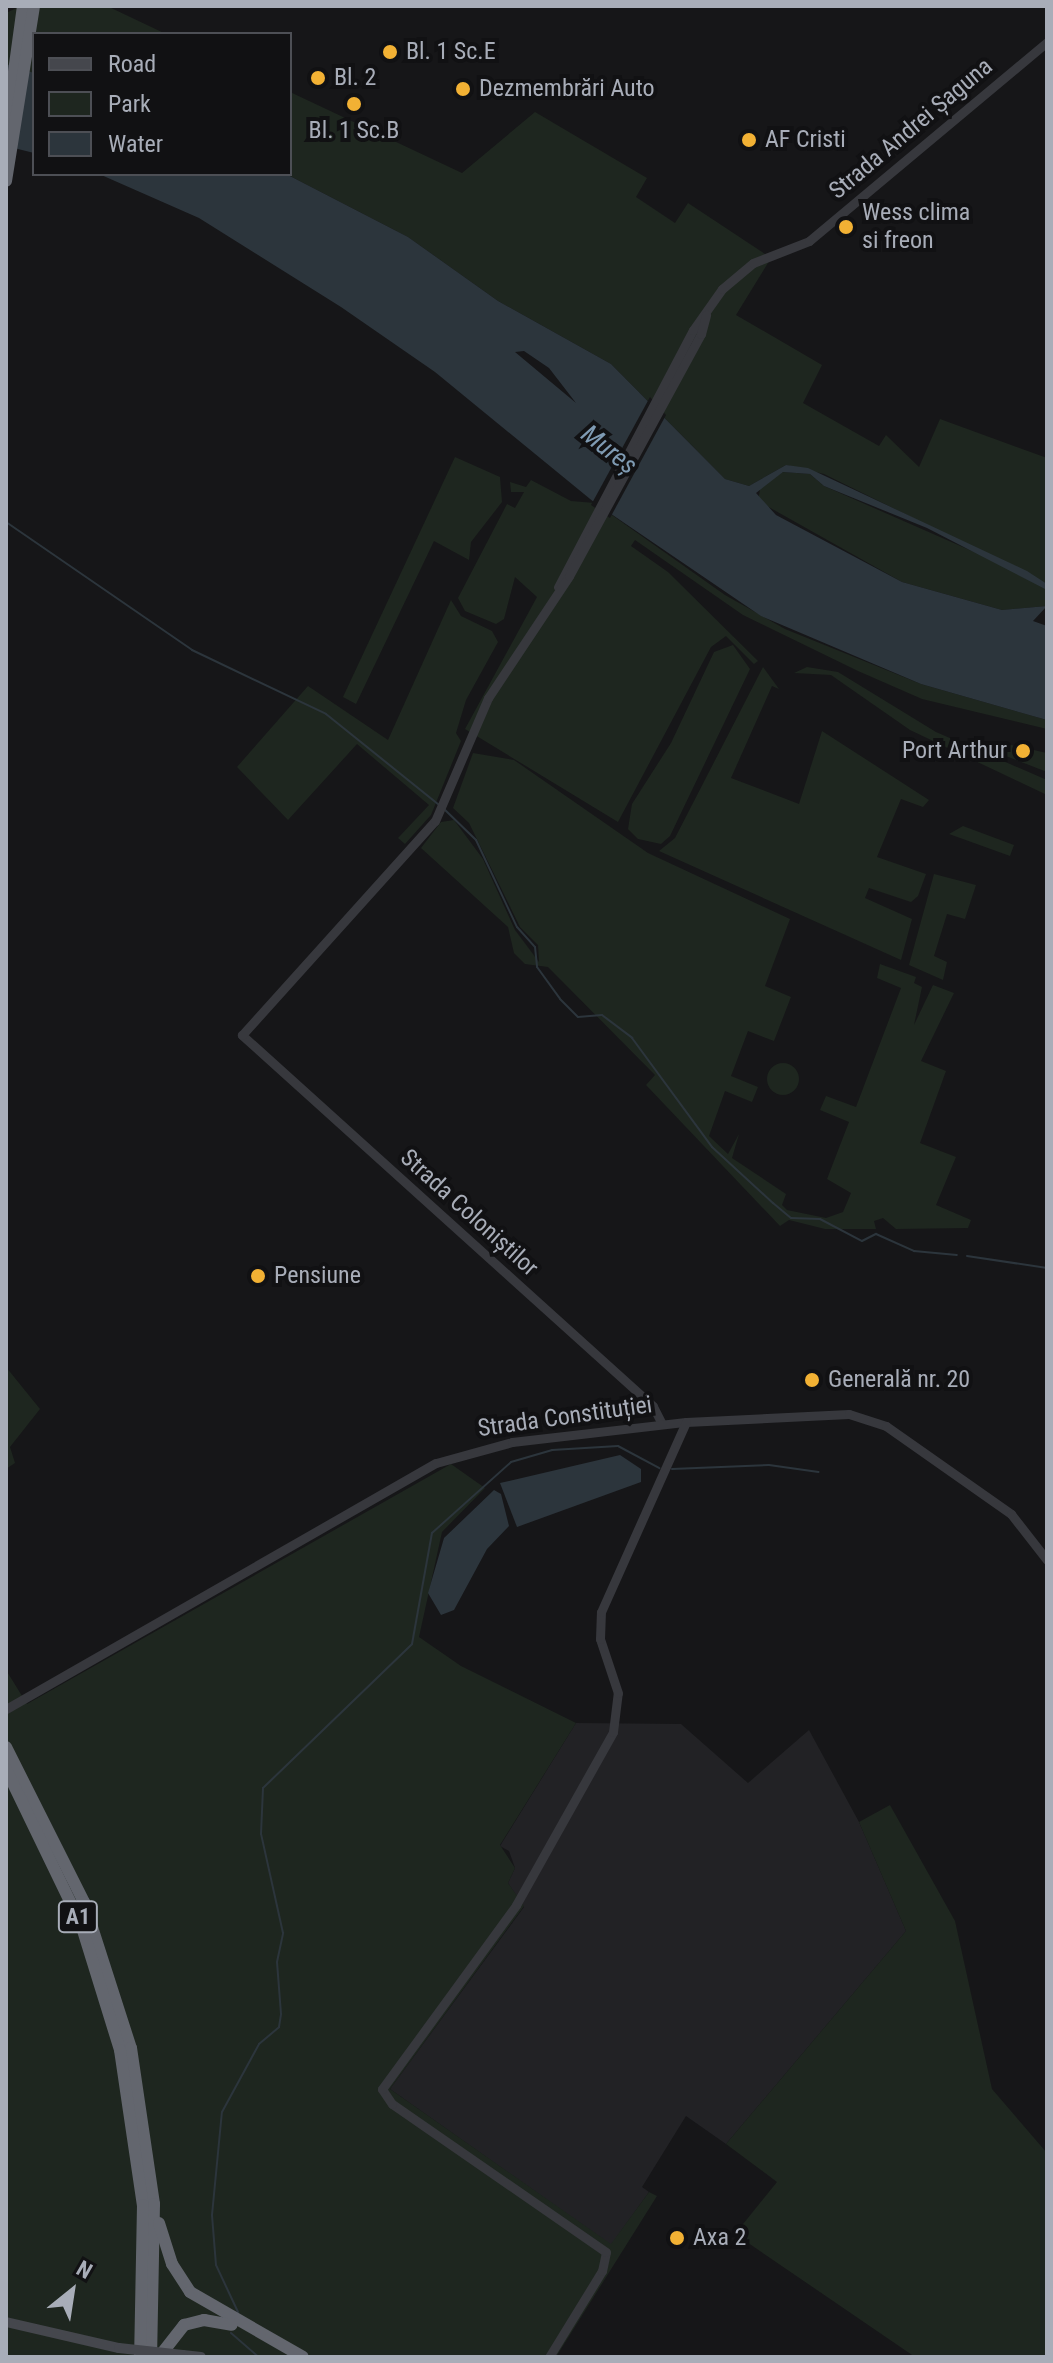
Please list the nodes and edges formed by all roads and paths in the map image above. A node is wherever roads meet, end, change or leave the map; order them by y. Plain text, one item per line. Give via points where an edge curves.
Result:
1 (23, 6) edge
2 (34, 6) edge
3 (1047, 42) edge
4 (6, 130) edge
5 (6, 181) edge
6 (242, 1035) joint
7 (686, 1422) junction
8 (662, 1424) junction
9 (1047, 1560) edge
10 (6, 1709) edge
11 (6, 1747) edge
12 (6, 1769) edge
13 (154, 2204) junction
14 (144, 2297) junction
15 (6, 2322) edge
16 (258, 2333) junction
17 (131, 2357) edge
18 (140, 2357) edge
19 (151, 2357) edge
20 (159, 2357) edge
21 (201, 2357) edge
22 (303, 2357) edge
23 (549, 2357) edge

1 - 4 highway
2 - 5 highway
3 - 6 street, Strada Andrei Șaguna via 800,245 745,267 706,315 557,591 488,698 443,807
6 - 8 street, Strada Coloniștilor via 653,1406
7 - 8 street, Strada Constituției
7 - 9 street, Strada Constituției via 818,1412 875,1422 1011,1514
7 - 23 street via 601,1612 600,1639 618,1693 613,1732 516,1905 382,2089 392,2104 606,2252 602,2271
8 - 10 street, Strada Constituției via 499,1444 448,1457
11 - 13 highway, A1 via 65,1861 110,1975 138,2080
12 - 14 highway, A1 via 70,1897 115,2031 140,2168
13 - 16 highway via 172,2264 190,2292
13 - 19 highway, A1
14 - 17 highway
14 - 18 highway, A1
15 - 21 main road, bridge via 119,2348
16 - 20 highway via 195,2321 171,2335
16 - 22 highway

